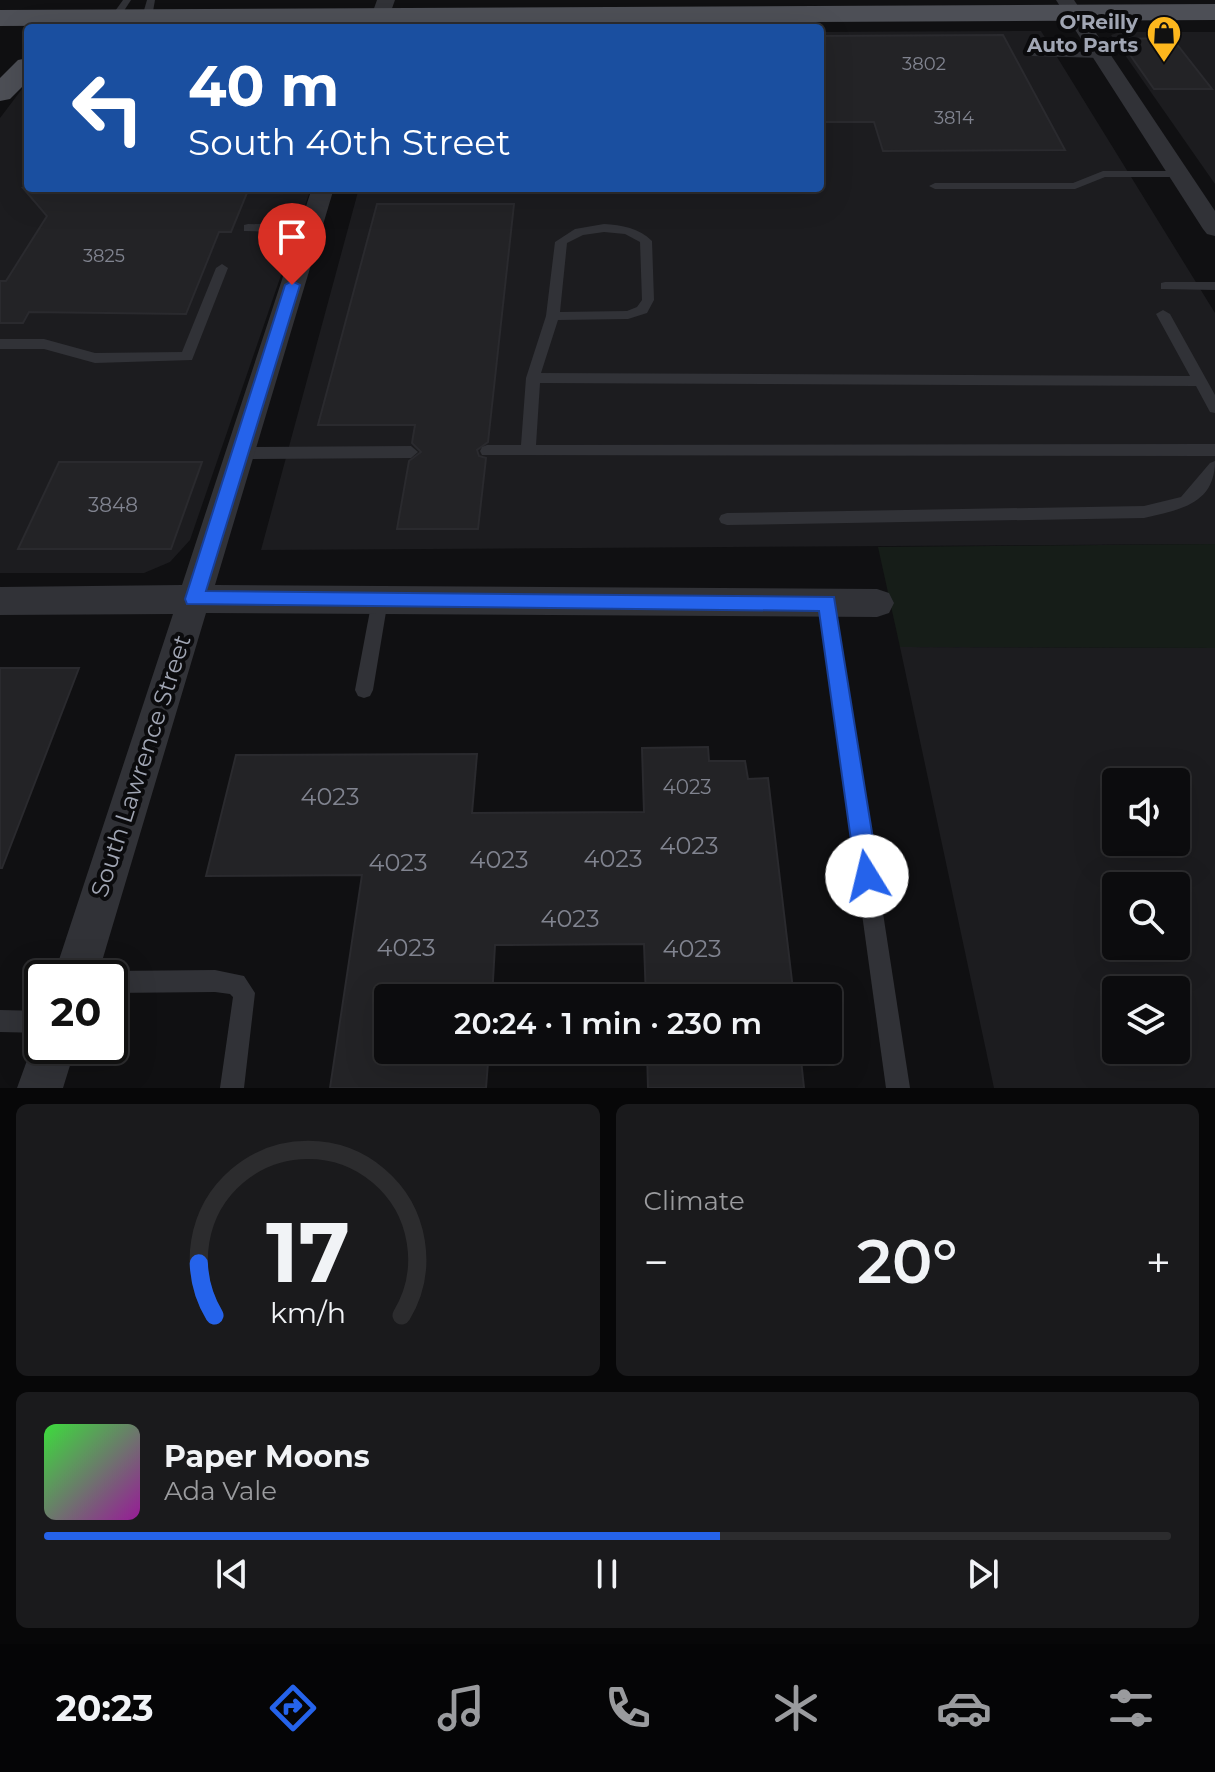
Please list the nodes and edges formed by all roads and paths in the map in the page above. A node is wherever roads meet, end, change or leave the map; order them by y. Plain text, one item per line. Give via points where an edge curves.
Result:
1 (3, 0) edge
2 (639, 6) edge
3 (1069, 6) edge
4 (121, 9) edge
5 (149, 9) edge
6 (0, 10) edge
7 (1215, 12) edge
8 (785, 13) edge
9 (381, 14) edge
10 (0, 18) edge
11 (65, 23) edge
12 (1035, 54) dead end
13 (1101, 55) junction
14 (24, 70) edge
15 (0, 93) edge
16 (1179, 174) junction
17 (935, 186) dead end
18 (322, 192) edge
19 (248, 228) dead end
20 (310, 229) junction
21 (1215, 229) edge
22 (222, 268) dead end
23 (1165, 286) dead end
24 (1215, 286) edge
25 (1163, 314) dead end
26 (553, 316) junction
27 (0, 344) edge
28 (533, 378) junction
29 (1200, 381) junction
30 (1215, 408) edge
31 (1215, 450) edge
32 (487, 451) dead end
33 (528, 451) junction
34 (411, 452) dead end
35 (240, 453) junction
36 (1215, 467) edge
37 (727, 519) dead end
38 (194, 599) junction
39 (380, 600) junction
40 (0, 601) edge
41 (827, 602) junction
42 (877, 603) dead end
43 (364, 690) dead end
44 (81, 960) edge
45 (128, 982) edge
46 (0, 1021) edge
47 (24, 1022) edge
48 (48, 1064) edge
49 (40, 1088) edge
50 (232, 1088) edge
51 (898, 1088) edge

1 - 6 main road
2 - 8 main road
2 - 9 main road
3 - 7 main road
3 - 8 main road
3 - 13 street
4 - 5 main road
4 - 11 main road
5 - 9 main road
10 - 11 main road
12 - 13 lane
13 - 16 street
14 - 15 main road
16 - 17 lane via 1103,174 1075,186
16 - 21 street
18 - 20 street, South Lawrence Street
19 - 20 lane
20 - 35 street, South Lawrence Street
22 - 27 lane via 187,357 95,358 44,344
23 - 24 lane
25 - 29 lane
26 - 26 lane via 628,315 642,310 648,300 646,241 640,234 625,229 571,232 561,242
26 - 28 lane
28 - 29 lane
28 - 33 lane
29 - 30 lane
31 - 33 lane
32 - 33 lane
34 - 35 lane
35 - 38 street, South Lawrence Street
36 - 37 lane via 1186,502 1144,512
38 - 39 street
38 - 40 street
38 - 44 street, South Lawrence Street
39 - 41 street
39 - 43 lane
41 - 42 street
41 - 51 lane
45 - 50 lane via 236,984 244,993
46 - 47 lane
48 - 49 street

